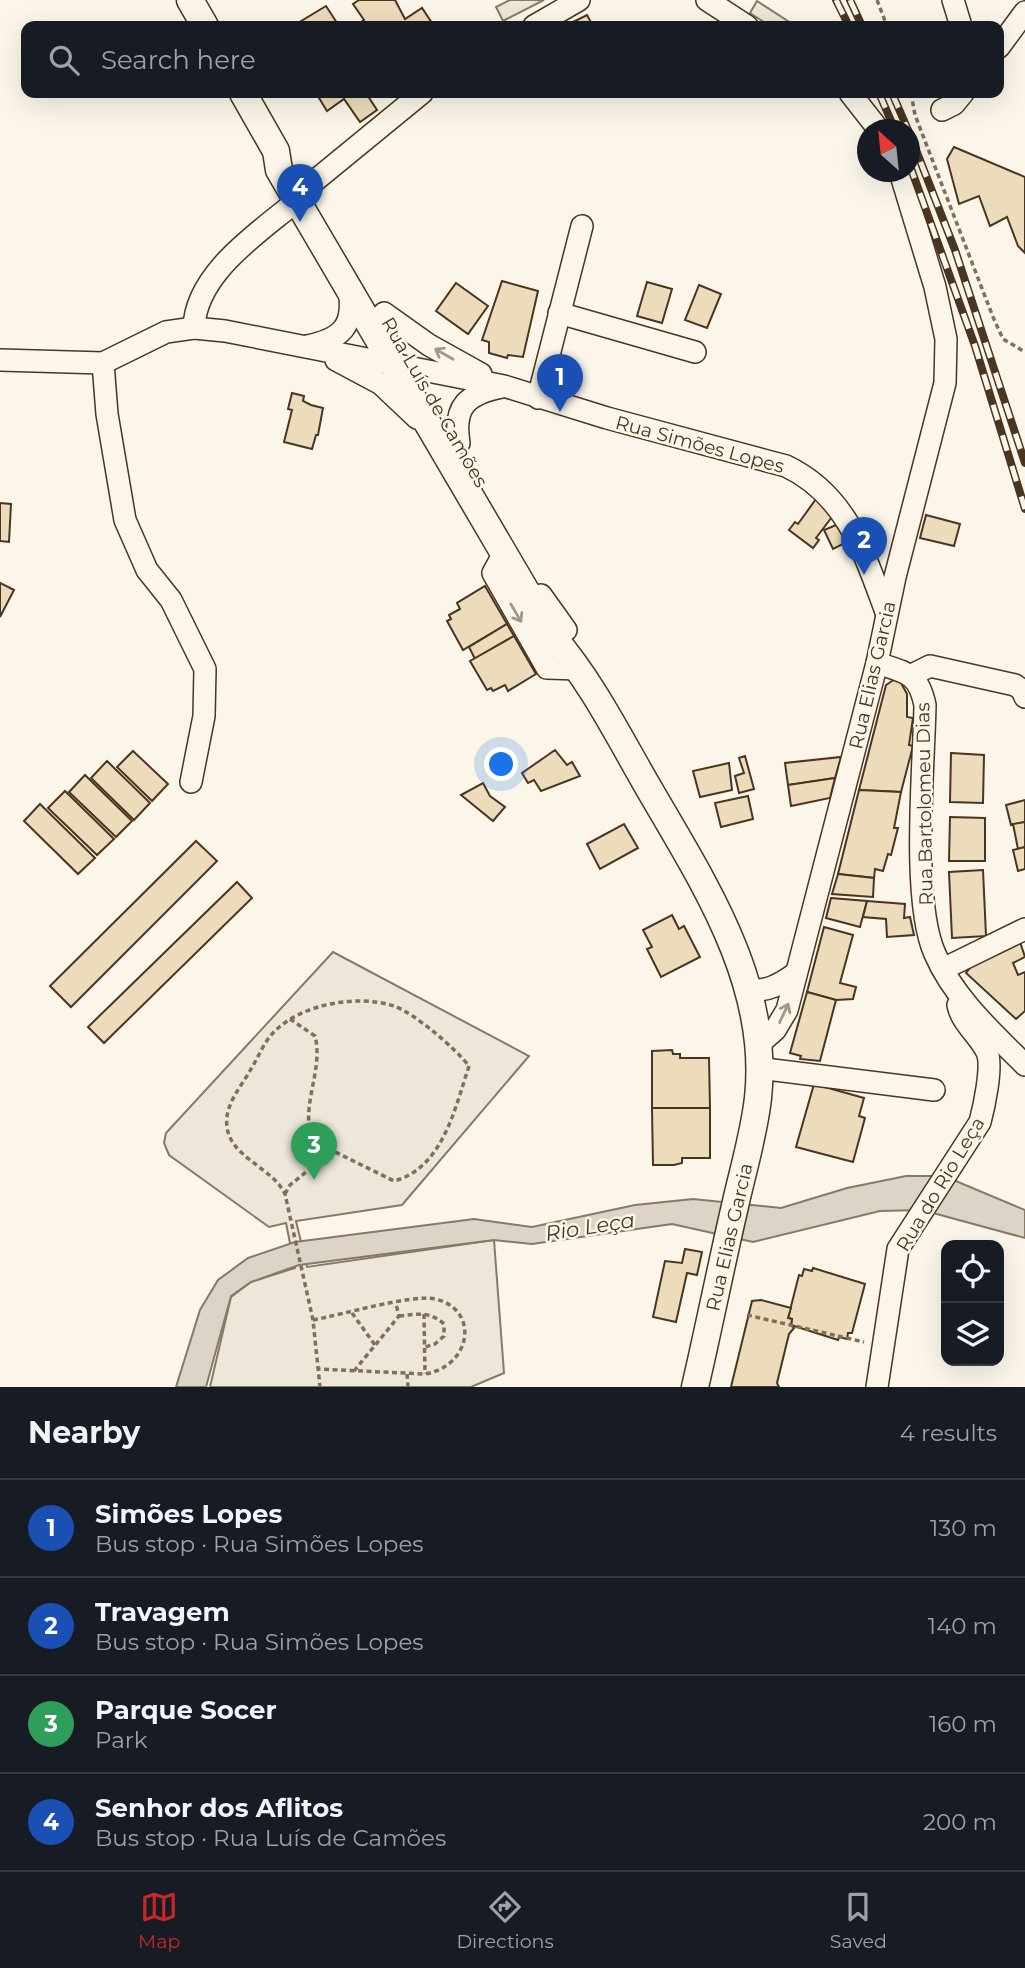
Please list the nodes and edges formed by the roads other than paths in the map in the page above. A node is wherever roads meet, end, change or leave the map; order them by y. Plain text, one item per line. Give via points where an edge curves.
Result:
1 (190, 0) edge
2 (579, 0) edge
3 (707, 0) edge
4 (953, 0) edge
5 (1025, 12) edge
6 (202, 21) edge
7 (543, 21) edge
8 (739, 21) edge
9 (959, 21) edge
10 (1004, 40) edge
11 (246, 98) edge
12 (416, 98) edge
13 (854, 98) edge
14 (959, 98) edge
15 (942, 110) dead end
16 (870, 119) edge
17 (904, 182) edge
18 (297, 198) junction
19 (582, 226) dead end
20 (349, 290) junction
21 (559, 313) junction
22 (194, 328) junction
23 (305, 346) junction
24 (695, 352) dead end
25 (0, 360) edge
26 (402, 360) junction
27 (103, 363) junction
28 (504, 386) junction
29 (538, 398) junction
30 (447, 440) junction
31 (864, 548) junction
32 (901, 552) junction
33 (886, 612) junction
34 (566, 630) junction
35 (877, 663) junction
36 (578, 667) junction
37 (912, 675) junction
38 (1024, 692) edge
39 (191, 782) dead end
40 (1025, 929) edge
41 (943, 969) junction
42 (796, 973) junction
43 (954, 989) junction
44 (750, 1001) junction
45 (758, 1057) junction
46 (1025, 1065) edge
47 (934, 1090) dead end
48 (695, 1387) edge
49 (877, 1387) edge

1 - 6 main road
2 - 7 street
3 - 8 street
4 - 9 street
5 - 10 street
11 - 18 main road, Rua Luís de Camões
12 - 18 street
13 - 16 street
14 - 15 street
17 - 32 street, Rua Elias Garcia via 946,339 945,383
18 - 20 main road, Rua Luís de Camões
18 - 22 street via 219,270 199,303
18 - 26 main road, Rua Luís de Camões
18 - 26 street, Rua Simões Lopes via 313,211
19 - 21 street
20 - 23 street via 352,310 347,325 324,343
20 - 26 main road, Rua Luís de Camões
21 - 24 street
21 - 29 street
22 - 23 street, Rua Simões Lopes
22 - 27 street, Rua Simões Lopes via 166,332
23 - 26 street, Rua Simões Lopes
23 - 30 street, Rua Simões Lopes via 376,381
25 - 27 street, Rua Simões Lopes
26 - 28 street, Rua Simões Lopes
28 -> 26 street, Rua Simões Lopes via 429,345
26 - 30 main road, Rua Luís de Camões
26 - 34 street, Rua Simões Lopes via 522,568
27 - 39 street via 125,520 147,569 171,600 205,669 204,716
28 - 29 street, Rua Simões Lopes
28 - 30 street via 470,397
29 - 31 street, Rua Simões Lopes via 786,466 827,493
30 - 34 main road, Rua Luís de Camões
30 -> 36 main road, Rua Luís de Camões via 504,553 553,637
31 - 32 street
31 - 33 street, Rua Simões Lopes
32 - 33 street, Rua Elias Garcia
33 - 35 street, Rua Elias Garcia
34 - 36 main road, Rua Luís de Camões
35 - 37 street, Rua Bartolomeu Dias
35 - 42 street, Rua Elias Garcia
36 - 44 main road, Rua Luís de Camões via 702,881 731,939
37 - 38 street via 930,666 1015,685
37 - 41 street, Rua Bartolomeu Dias via 925,705 922,873 926,917 934,953
40 - 41 street
41 - 43 street, Rua Bartolomeu Dias
42 - 44 street via 759,991
45 -> 42 street, Rua Elias Garcia via 787,1010
43 - 46 street, Rua Bartolomeu Dias
43 - 49 street, Rua do Rio Leça via 960,1015 988,1054 986,1103 980,1122 898,1249
44 - 45 main road, Rua Elias Garcia
45 - 47 street
45 - 48 main road, Rua Elias Garcia via 758,1097

